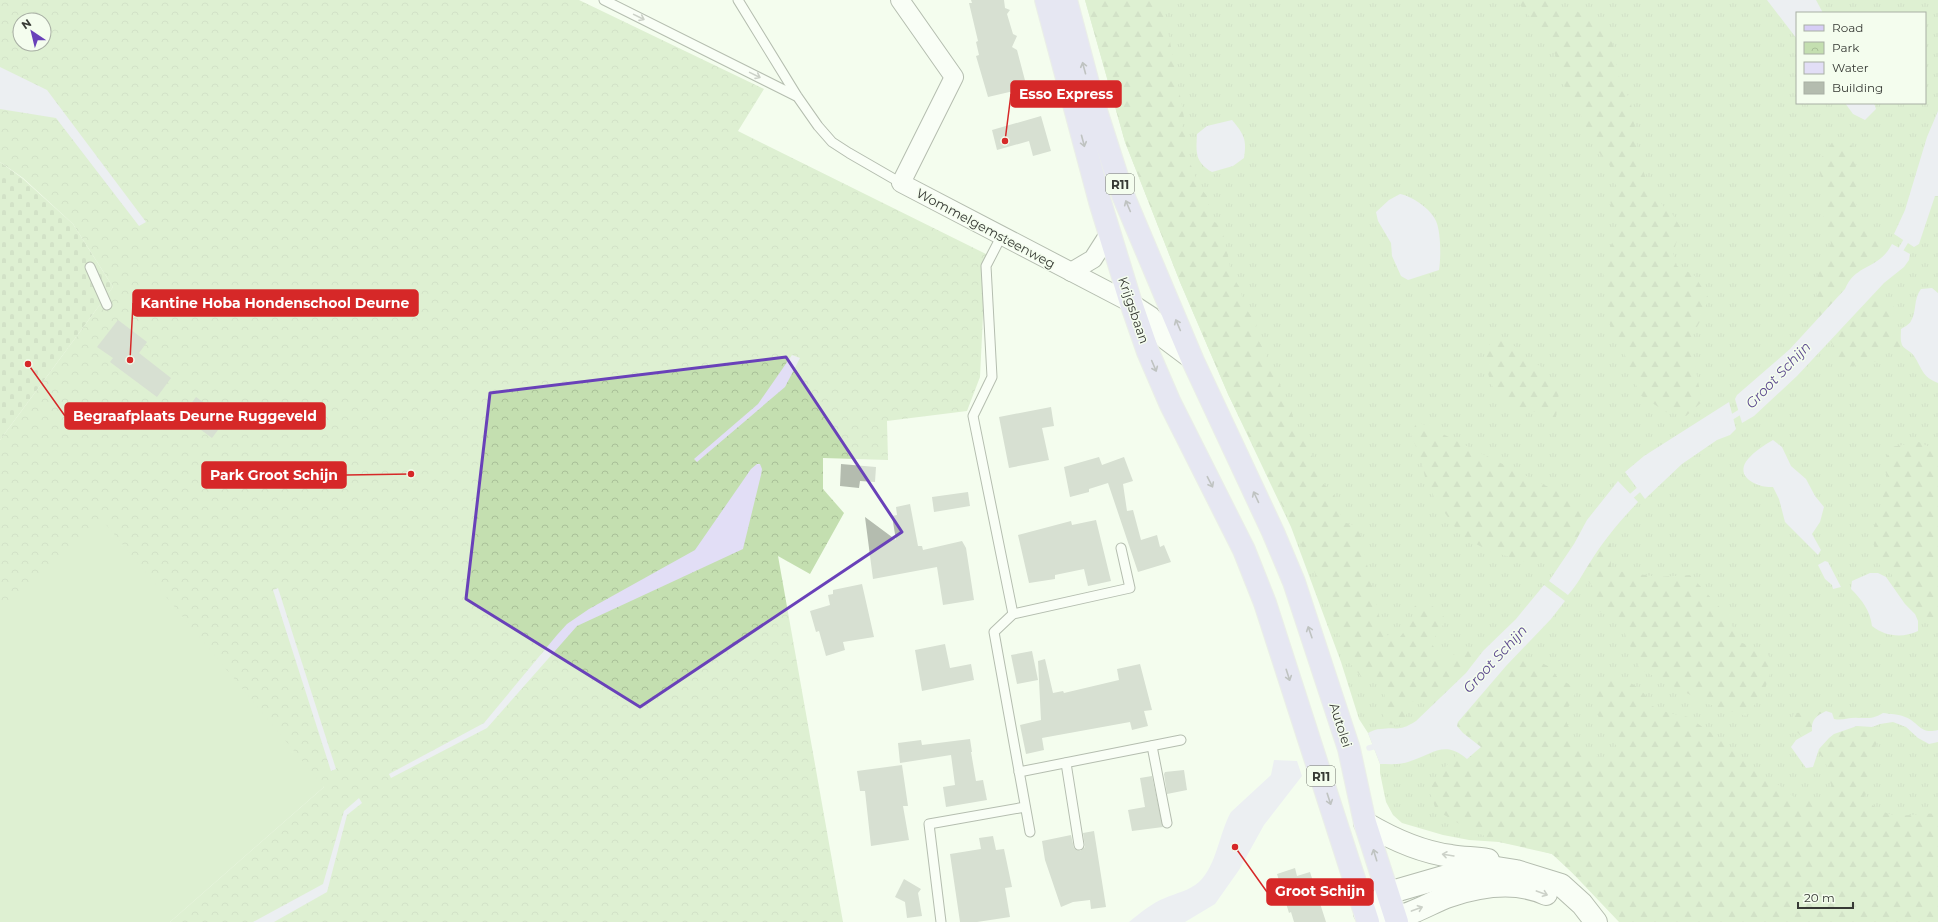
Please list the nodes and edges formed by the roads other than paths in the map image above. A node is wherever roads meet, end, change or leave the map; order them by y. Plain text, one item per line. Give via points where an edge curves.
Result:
1 (604, 0) edge
2 (738, 0) edge
3 (900, 0) edge
4 (1046, 0) edge
5 (1066, 0) edge
6 (797, 96) junction
7 (901, 183) junction
8 (1109, 234) junction
9 (1002, 235) junction
10 (90, 267) dead end
11 (1071, 272) junction
12 (1131, 303) junction
13 (107, 305) dead end
14 (1193, 362) junction
15 (1121, 548) dead end
16 (1013, 614) junction
17 (1181, 740) dead end
18 (1152, 746) junction
19 (1066, 763) junction
20 (1019, 772) junction
21 (1025, 807) junction
22 (1366, 823) junction
23 (1167, 824) dead end
24 (1030, 832) dead end
25 (1079, 845) dead end
26 (1497, 868) junction
27 (1388, 892) junction
28 (1367, 917) edge
29 (1396, 920) edge
30 (941, 922) edge
31 (1595, 922) edge

1 -> 6 lane
2 - 6 lane
3 - 7 street via 954,77
4 -> 8 main road, Krijgsbaan / R11
14 -> 5 main road, R11 via 1123,195 1092,98
6 - 7 lane via 832,142 848,154
7 - 9 street, Wommelgemsteenweg
8 - 11 street, Wommelgemsteenweg via 1093,259
8 - 12 main road, Krijgsbaan / R11
9 - 11 street, Wommelgemsteenweg
9 - 16 lane via 986,266 992,377 973,416
10 - 13 lane
11 - 12 street, Wommelgemsteenweg
12 - 14 street, Wommelgemsteenweg via 1151,316 1165,340
12 -> 28 main road, Krijgsbaan / R11 via 1170,403 1244,550 1265,603
22 -> 14 main road, Autolei / R11 via 1349,749 1294,582
15 - 16 lane via 1130,588
16 - 20 lane via 994,632
17 - 18 lane
18 - 19 lane
18 - 23 lane
19 - 20 lane
19 - 25 lane
20 - 21 lane
21 - 24 lane
21 - 30 lane via 929,824
26 -> 22 street via 1490,860 1451,856 1410,846 1390,838
27 -> 22 main road, Autolei / R11
26 - 27 street via 1464,871
26 - 31 street via 1562,885 1582,904
27 - 28 street
27 - 29 main road, Autolei / R11
28 - 29 street
29 -> 31 street via 1449,896 1504,885 1543,893

